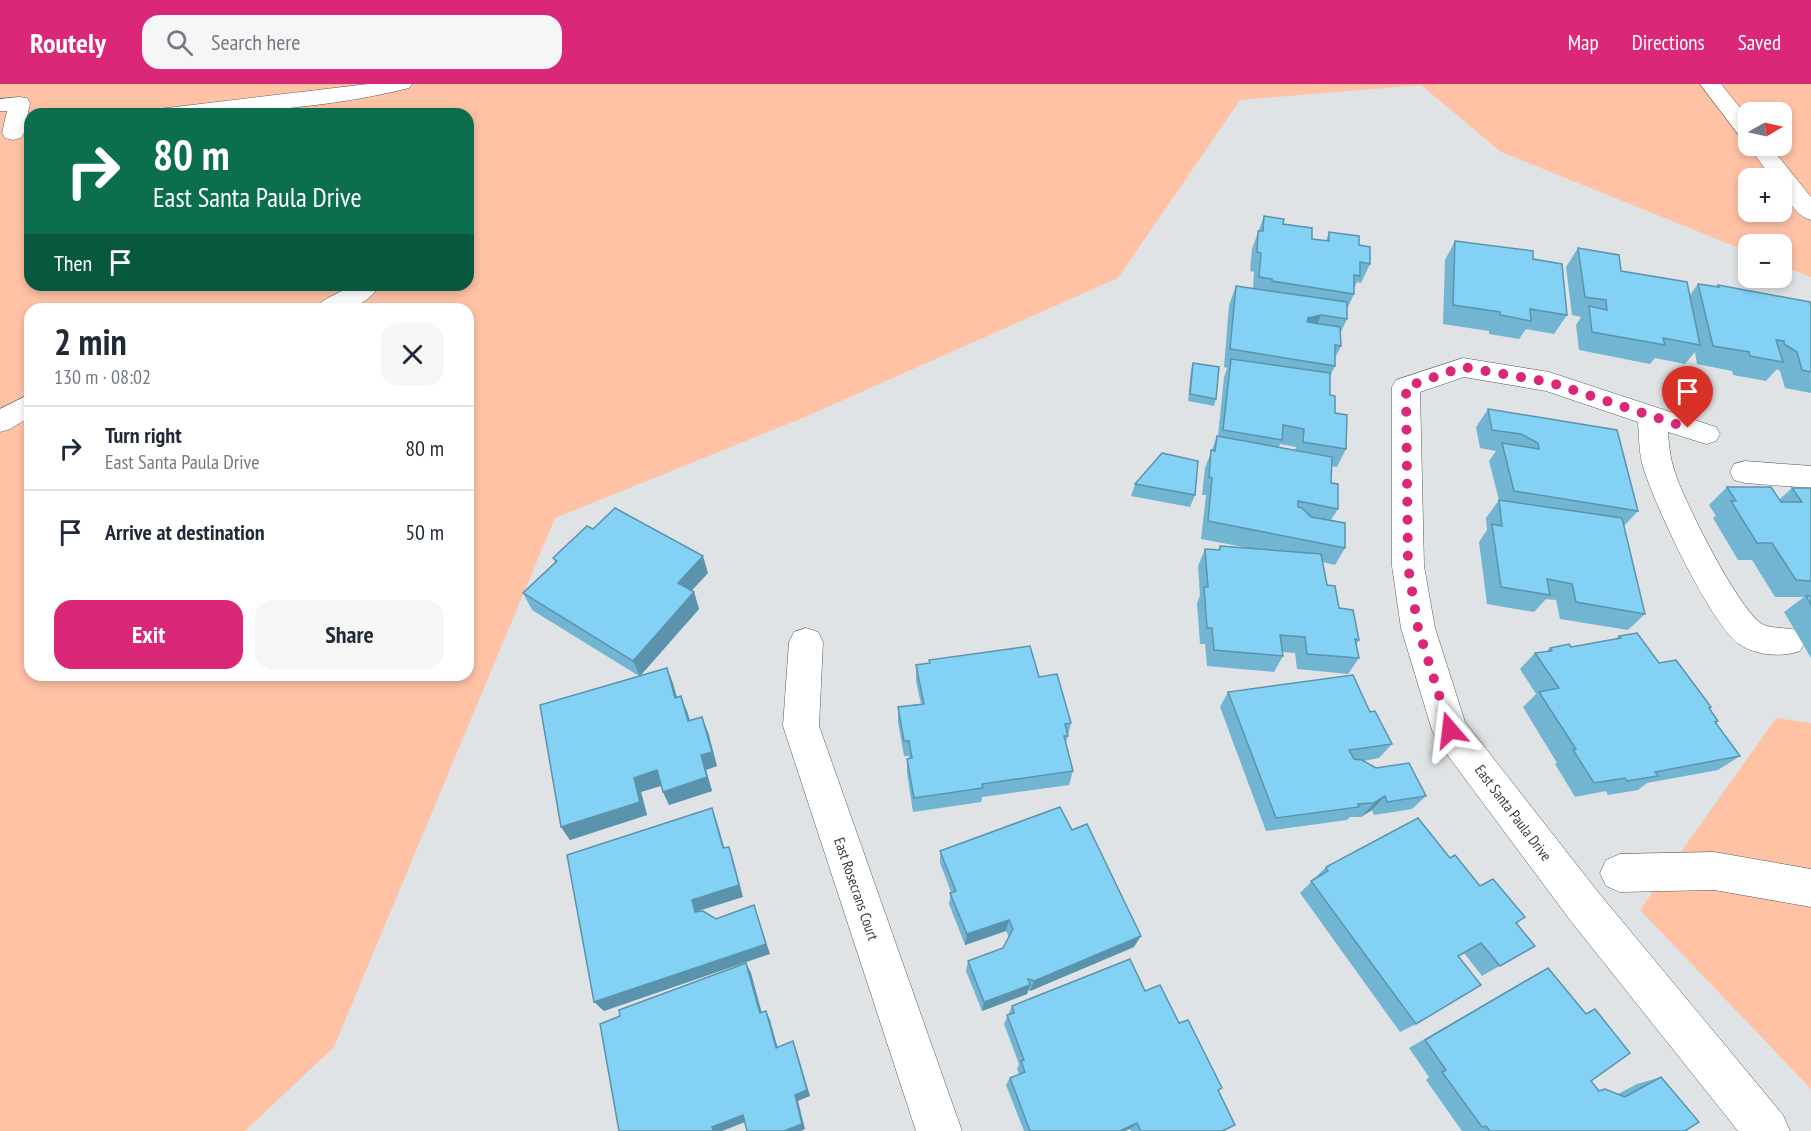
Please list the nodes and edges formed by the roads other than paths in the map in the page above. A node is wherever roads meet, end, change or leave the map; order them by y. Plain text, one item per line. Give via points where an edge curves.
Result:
1 (1710, 84) edge
2 (392, 92) edge
3 (0, 105) edge
4 (220, 108) edge
5 (1738, 119) edge
6 (14, 133) edge
7 (1766, 156) edge
8 (1811, 213) edge
9 (360, 291) edge
10 (340, 303) edge
11 (24, 408) edge
12 (1652, 416) junction
13 (0, 422) edge
14 (1706, 434) dead end
15 (1745, 472) dead end
16 (1811, 477) edge
17 (1788, 641) dead end
18 (806, 642) dead end
19 (1620, 873) dead end
20 (1811, 888) edge
21 (939, 1131) edge
22 (1767, 1131) edge

1 - 5 street
2 - 4 street
3 - 6 street via 19,103
7 - 8 street
9 - 10 street
11 - 13 street
12 - 14 street, East Santa Paula Drive
12 - 17 street via 1657,462 1678,516 1728,605 1748,632 1761,639
12 - 22 street, East Santa Paula Drive via 1549,382 1463,367 1406,387 1410,577 1418,628 1450,730 1584,906
15 - 16 street
18 - 21 street, East Rosecrans Court via 801,726
19 - 20 street via 1714,872

